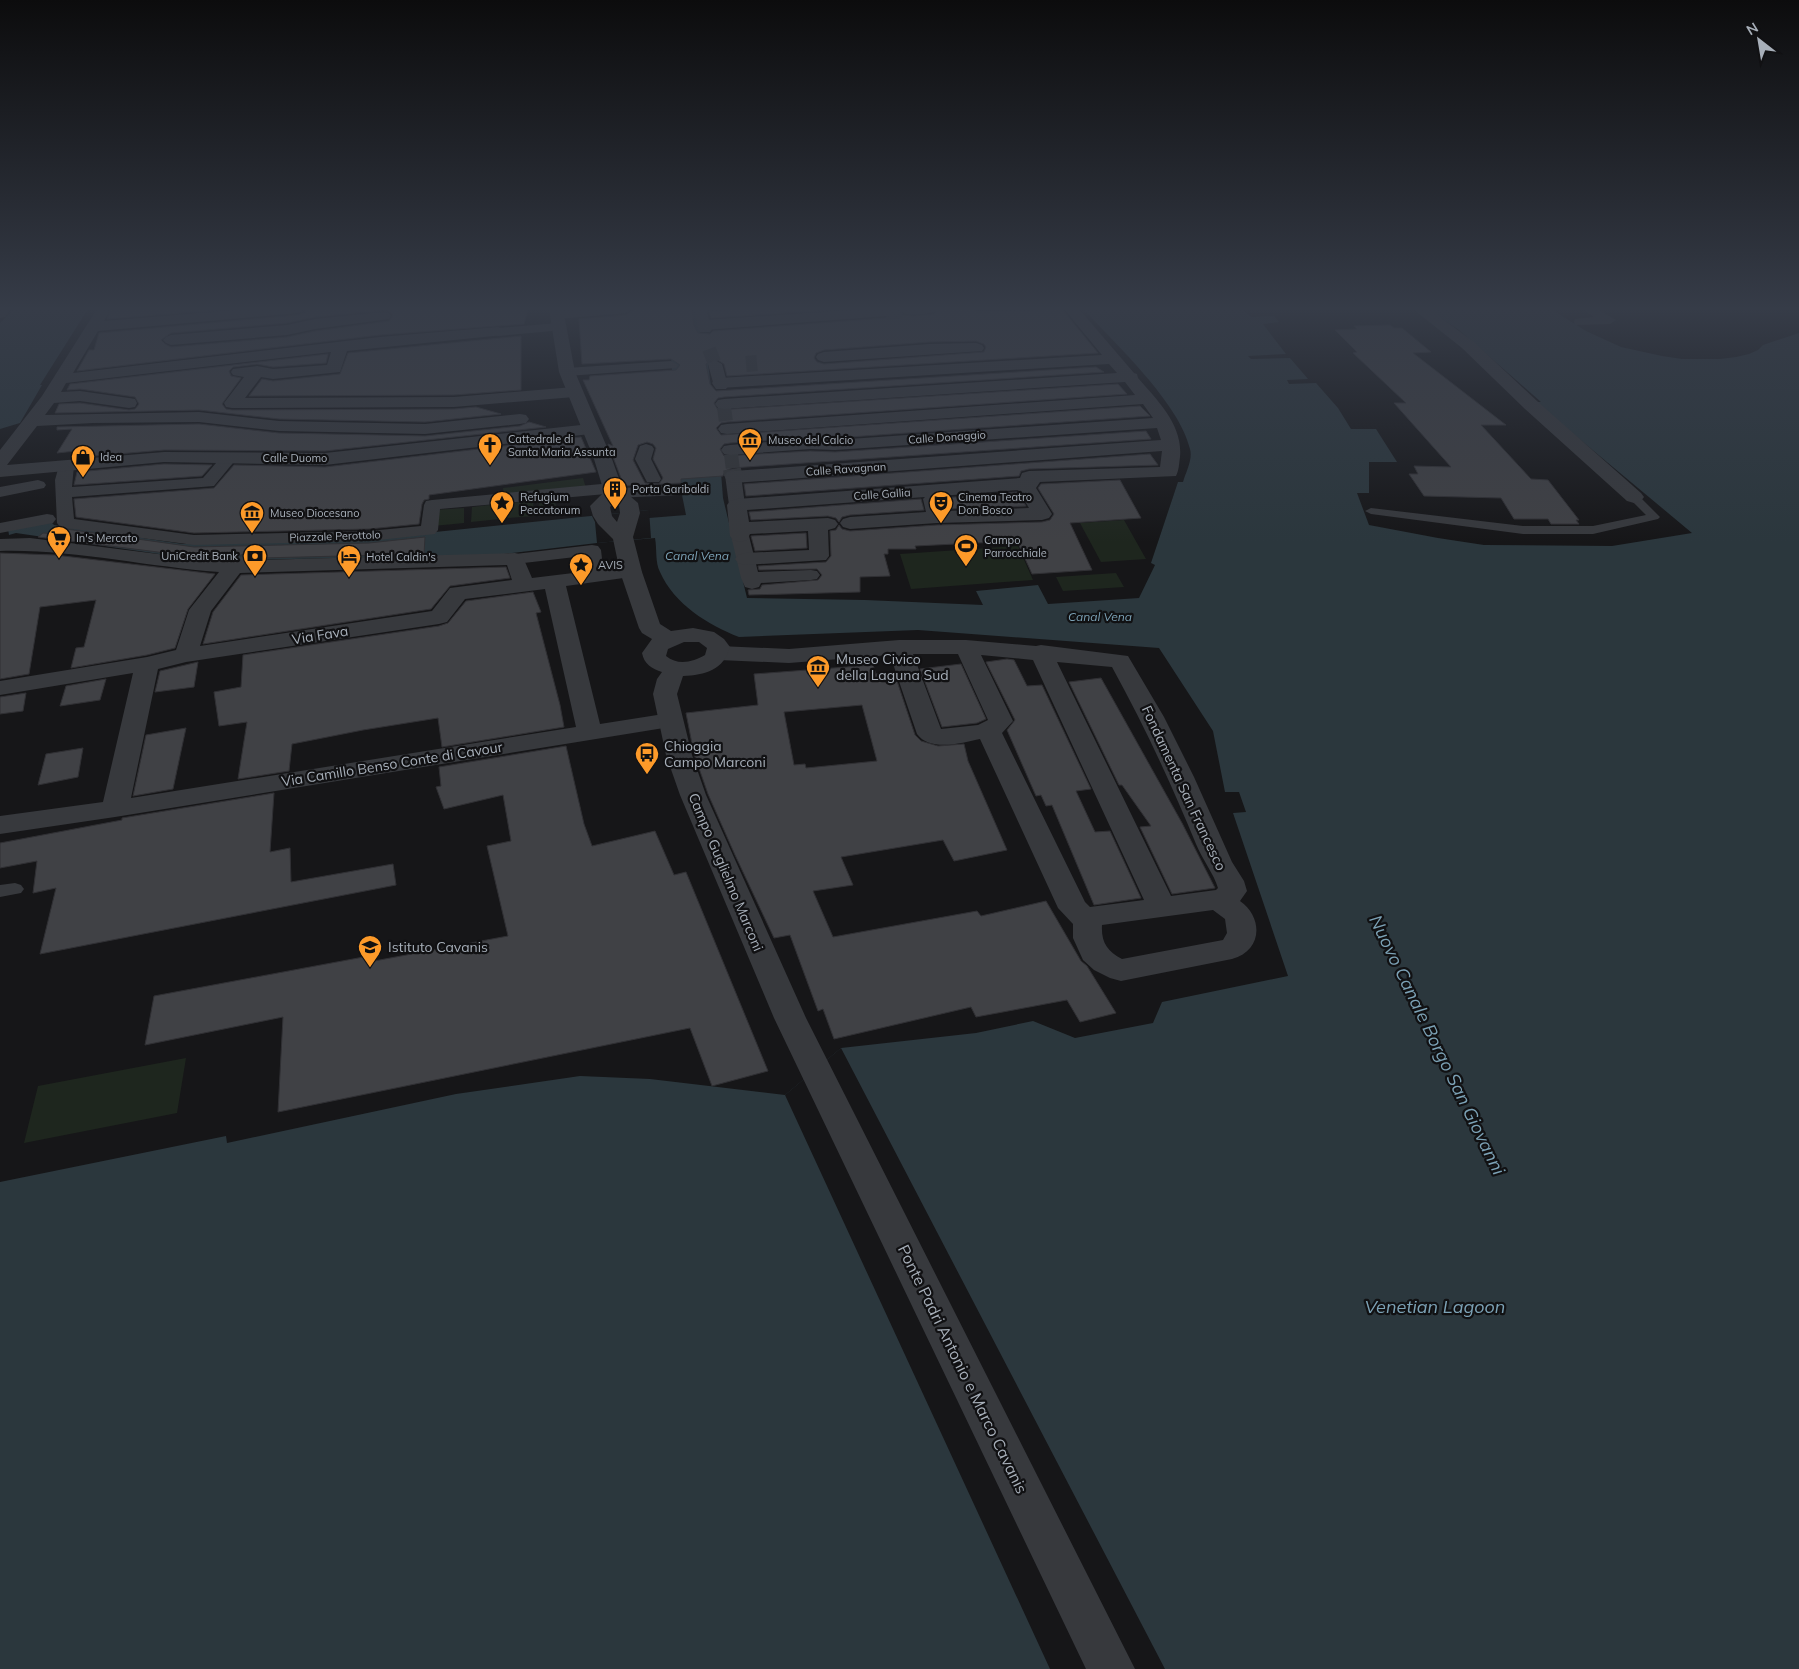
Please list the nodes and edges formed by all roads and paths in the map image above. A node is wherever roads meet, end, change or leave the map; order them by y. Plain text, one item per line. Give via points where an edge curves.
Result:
1 (71, 387) edge
2 (104, 387) edge
3 (242, 387) edge
4 (572, 387) edge
5 (720, 387) tunnel mouth
6 (835, 387) edge
7 (1036, 387) edge
8 (1139, 387) edge
9 (1513, 387) edge
10 (54, 389) junction
11 (574, 392) junction
12 (1148, 399) junction
13 (232, 403) junction
14 (584, 412) junction
15 (566, 414) dead end
16 (537, 417) dead end
17 (726, 419) junction
18 (33, 421) junction
19 (1164, 422) junction
20 (590, 429) junction
21 (962, 436) junction
22 (9, 438) edge
23 (1172, 445) junction
24 (646, 449) dead end
25 (229, 458) junction
26 (0, 462) edge
27 (958, 462) junction
28 (66, 465) junction
29 (0, 471) edge
30 (733, 476) joint
31 (1024, 484) junction
32 (38, 485) dead end
33 (655, 486) junction
34 (970, 487) junction
35 (682, 490) dead end
36 (931, 490) junction
37 (613, 491) junction
38 (0, 492) edge
39 (64, 493) junction
40 (1634, 498) joint
41 (737, 504) junction
42 (1371, 511) dead end
43 (937, 517) junction
44 (48, 519) dead end
45 (850, 523) dead end
46 (740, 532) junction
47 (2, 533) edge
48 (624, 538) junction
49 (515, 559) junction
50 (242, 563) junction
51 (631, 572) junction
52 (749, 574) junction
53 (595, 576) junction
54 (812, 576) dead end
55 (554, 582) junction
56 (524, 585) junction
57 (668, 639) junction
58 (899, 647) junction
59 (966, 647) junction
60 (1040, 652) junction
61 (719, 653) junction
62 (186, 655) junction
63 (146, 664) junction
64 (676, 669) junction
65 (0, 688) edge
66 (670, 720) junction
67 (988, 730) junction
68 (590, 732) junction
69 (114, 809) junction
70 (0, 825) edge
71 (1218, 900) junction
72 (1161, 906) junction
73 (1088, 921) junction
74 (815, 1070) joint
75 (1111, 1669) edge

1 - 10 street
2 - 10 street
3 - 13 street
4 - 11 street
5 - 17 street
6 - 17 street
7 - 17 street
8 - 12 street
9 - 40 street
10 - 13 street via 98,400 118,400 118,403
10 - 18 street
11 - 13 street via 454,402
11 - 14 street
12 - 17 street
12 - 19 street
14 - 15 street
14 - 20 street
16 - 18 street via 425,429 279,426 199,417
17 - 21 street, Calle Donaggio
18 - 22 street
19 - 21 street, Calle Donaggio
19 - 23 street
20 - 25 street, Calle Duomo via 325,459
20 - 37 street
21 - 27 street via 969,454
22 - 26 street
23 - 27 street, Calle Ravagnan
23 - 31 street, Calle Gallia via 1169,472 1029,477 1031,483
24 - 33 street via 643,459
25 - 28 street, Calle Duomo via 164,458
25 - 39 street via 208,483
27 - 30 street, Calle Ravagnan
27 - 34 street
28 - 29 street, Calle Duomo
28 - 39 street via 62,480
30 - 41 street
31 - 34 street, Calle Gallia
31 - 43 street via 1042,514
32 - 38 street
33 - 35 street
33 - 37 street
34 - 36 street, Calle Gallia
36 - 41 street, Calle Gallia
36 - 43 street
37 - 39 street, Piazzale Perottolo via 432,505 429,530 369,536 194,540 66,523
37 - 48 street via 629,507
37 - 48 street via 600,510 608,526
40 - 42 lane via 1654,517 1593,530 1523,530
41 - 46 street
43 - 45 street
44 - 47 street
46 - 52 street
46 - 52 street via 823,524 819,556
47 - 50 street via 30,544 182,563
48 - 51 street
49 - 50 street
49 - 53 street via 592,550
49 - 56 street
50 - 62 street via 200,610
51 - 53 street, Via Fava
51 - 57 street via 650,628
52 - 54 street
53 - 55 street, Via Fava
55 - 56 street, Via Fava
55 - 68 street
56 - 62 street, Via Fava via 458,593 439,617
57 - 61 street via 700,635 716,642 720,647
57 - 64 street via 656,648 655,659
58 - 59 street, Fondamenta San Francesco
58 - 61 street, Fondamenta San Francesco via 789,656
58 - 67 street via 932,736
59 - 60 street, Fondamenta San Francesco
59 - 67 street via 1000,721 999,725
60 - 71 street, Fondamenta San Francesco via 1120,661 1152,717 1218,863 1230,881 1233,891
60 - 72 street
61 - 64 street via 703,666
62 - 63 street, Via Fava
63 - 65 street, Via Fava
63 - 69 street
64 - 66 street, Campo Guglielmo Marconi via 665,694
66 - 68 street, Via Camillo Benso Conte di Cavour
66 - 74 street, Campo Guglielmo Marconi via 693,795
67 - 73 street via 1073,908
68 - 69 street, Via Camillo Benso Conte di Cavour
69 - 70 street, Via Camillo Benso Conte di Cavour
71 - 72 street
71 - 73 street via 1232,908 1241,920 1242,939 1238,946 1222,952 1131,969 1111,968 1094,954 1085,934
72 - 73 street via 1094,916
74 - 75 street, Ponte Padri Antonio e Marco Cavanis

